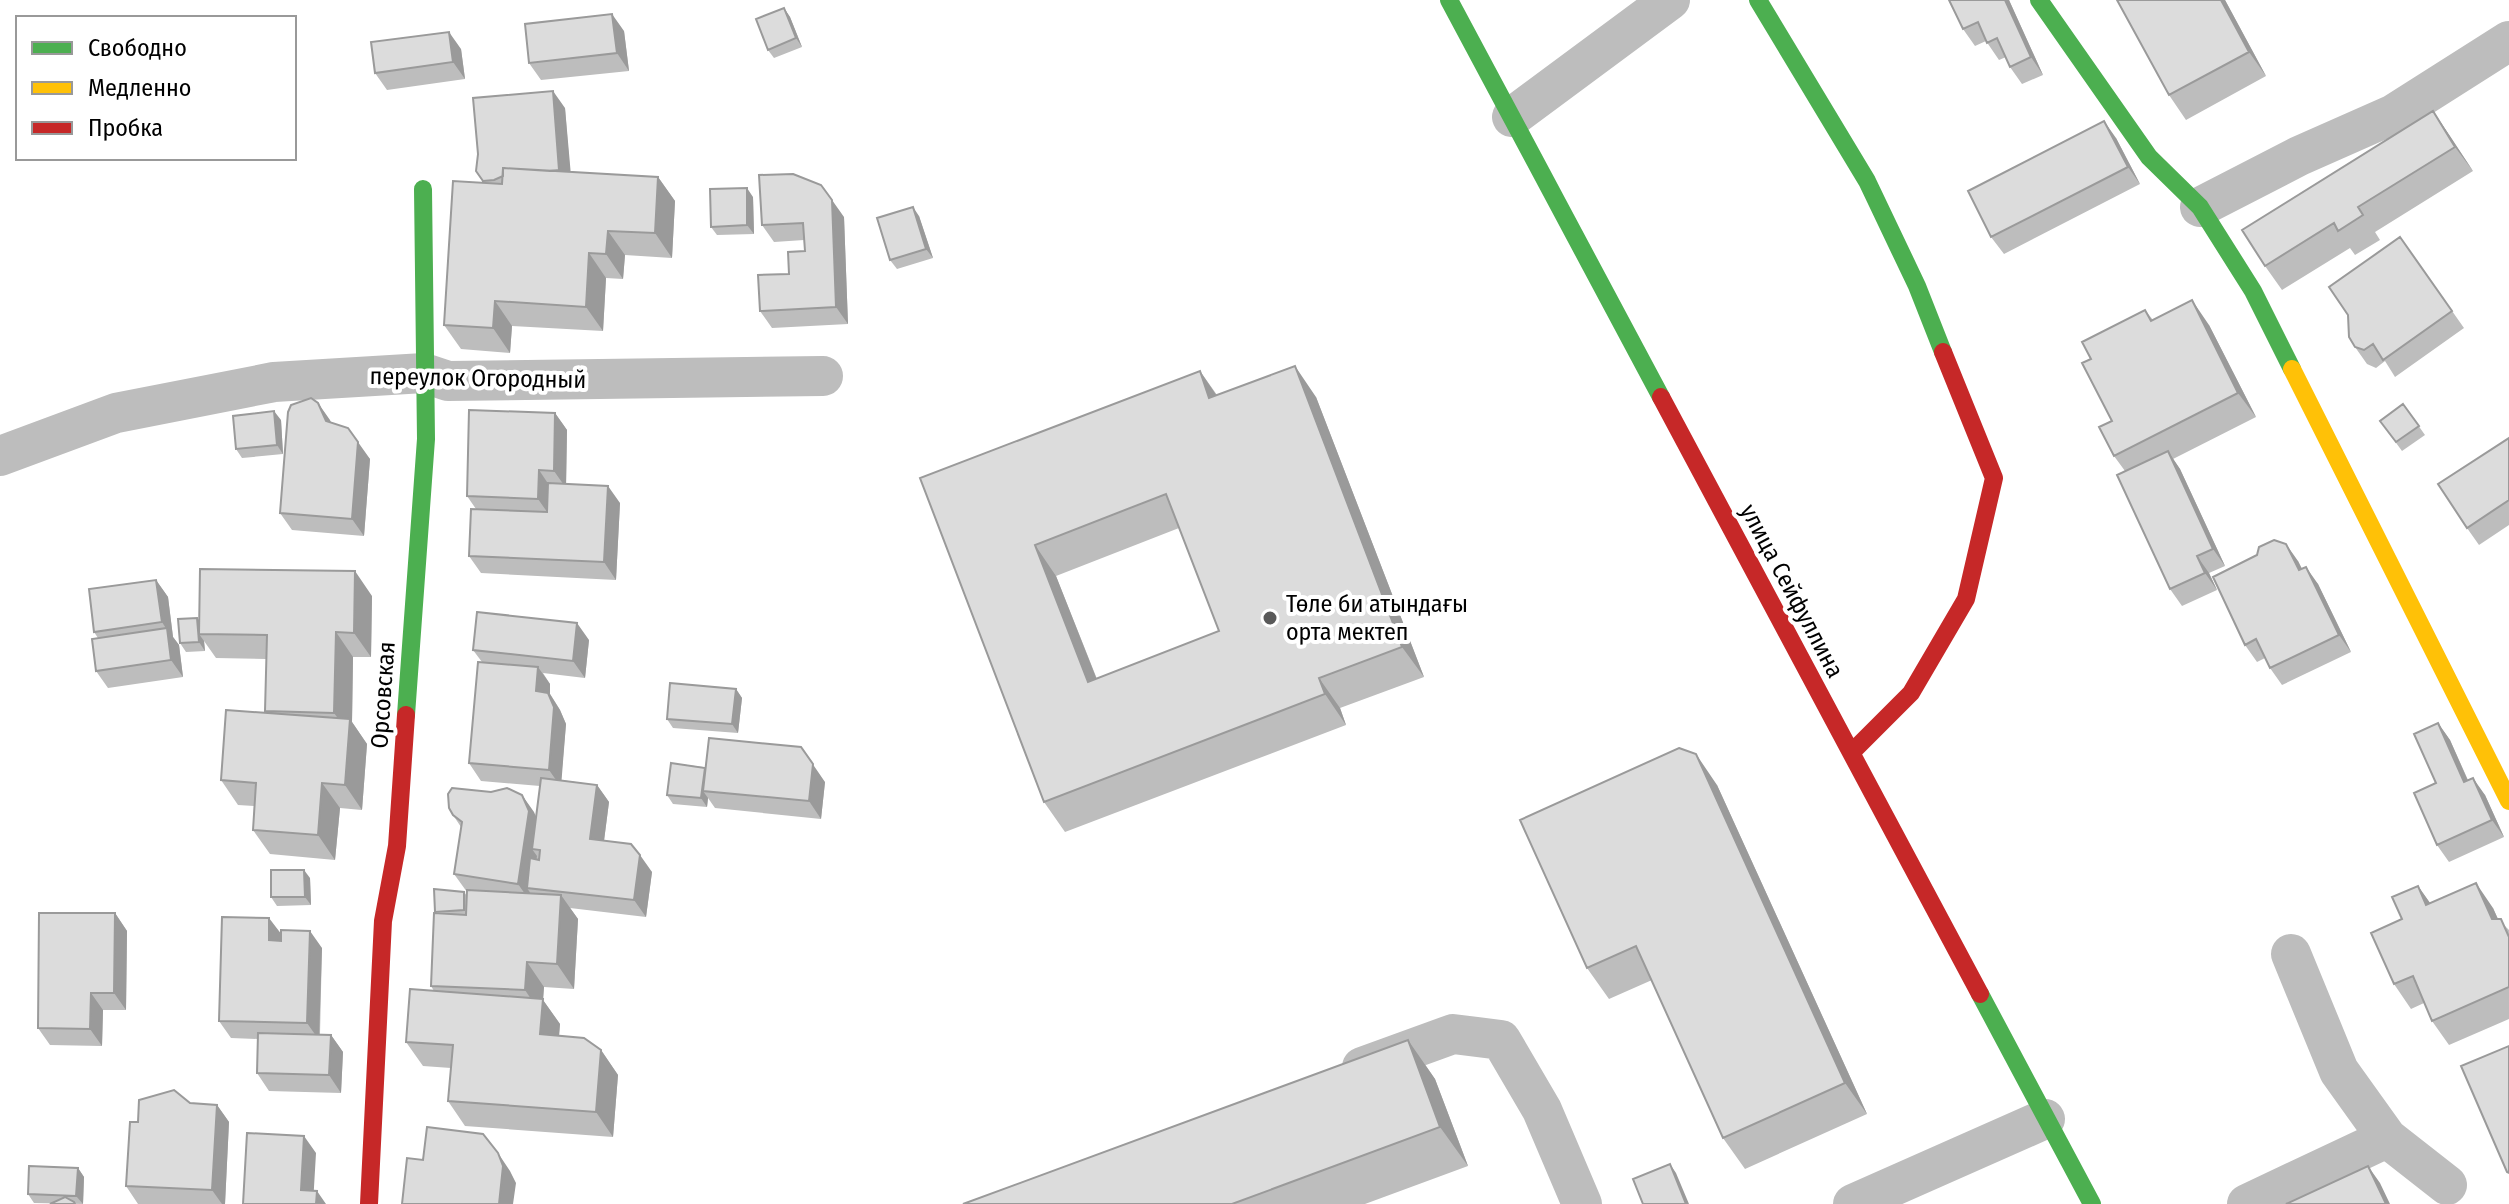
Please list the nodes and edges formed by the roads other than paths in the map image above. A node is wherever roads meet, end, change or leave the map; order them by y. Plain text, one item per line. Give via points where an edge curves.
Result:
1 (1449, 0) edge
2 (1670, 0) edge
3 (1758, 0) edge
4 (2039, 0) edge
5 (2509, 41) edge
6 (1512, 117) junction
7 (423, 189) dead end
8 (2200, 207) junction
9 (424, 373) junction
10 (823, 376) dead end
11 (0, 456) edge
12 (1851, 753) junction
13 (2509, 801) edge
14 (2291, 954) dead end
15 (1326, 1081) edge
16 (2045, 1119) junction
17 (2387, 1138) junction
18 (2447, 1185) dead end
19 (369, 1204) edge
20 (1582, 1204) edge
21 (1853, 1204) edge
22 (2092, 1204) edge
23 (2247, 1204) edge

1 - 6 street, улица Сейфуллина
2 - 6 street
3 - 12 street via 1867,181 1917,286 1994,478 1966,599 1911,693
4 - 8 street via 2149,157
5 - 8 street via 2394,114
6 - 12 street, улица Сейфуллина
7 - 9 street, Орсовская
8 - 13 street via 2253,291
9 - 10 street, переулок Огородный via 448,381
9 - 11 street, переулок Огородный via 274,382 173,401 116,413
9 - 19 street, Орсовская via 426,439 397,846 383,921
12 - 16 street, улица Сейфуллина
14 - 17 street via 2339,1071
15 - 20 street via 1453,1034 1501,1040 1542,1110
16 - 21 street
16 - 22 street, улица Сейфуллина
17 - 18 street
17 - 23 street

